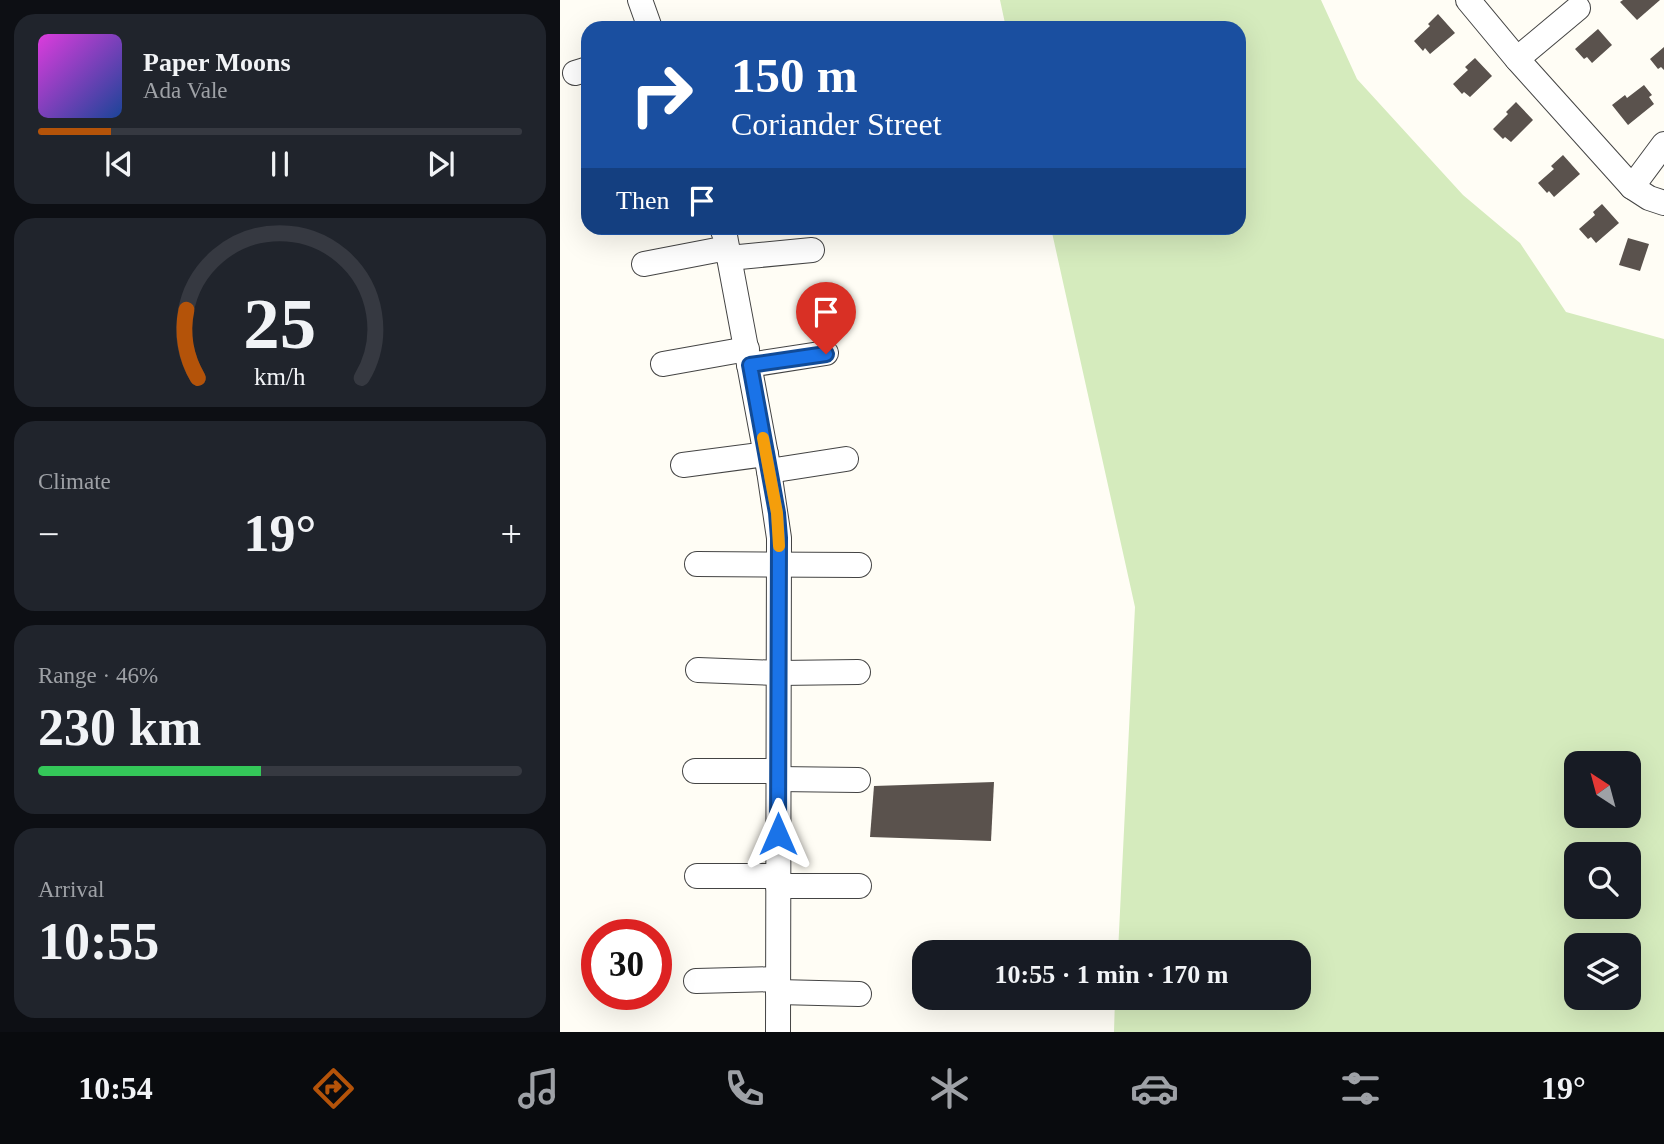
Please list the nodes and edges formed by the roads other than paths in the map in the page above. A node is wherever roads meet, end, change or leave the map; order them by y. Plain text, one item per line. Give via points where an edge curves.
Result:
1 (640, 0) edge
2 (1468, 0) edge
3 (1578, 8) dead end
4 (648, 21) edge
5 (1517, 59) junction
6 (1664, 144) edge
7 (1632, 187) junction
8 (1664, 204) edge
9 (726, 245) edge
10 (812, 250) dead end
11 (643, 264) dead end
12 (826, 354) dead end
13 (748, 357) junction
14 (663, 364) dead end
15 (846, 459) dead end
16 (767, 462) junction
17 (683, 465) dead end
18 (697, 564) dead end
19 (779, 564) junction
20 (859, 565) dead end
21 (698, 670) dead end
22 (858, 672) dead end
23 (779, 673) junction
24 (695, 771) dead end
25 (778, 775) junction
26 (858, 780) dead end
27 (698, 876) dead end
28 (778, 881) junction
29 (859, 886) dead end
30 (696, 981) dead end
31 (778, 985) junction
32 (859, 994) dead end
33 (778, 1032) edge

1 - 4 street
2 - 5 street
3 - 5 street
5 - 7 street
6 - 7 street
7 - 8 street
9 - 10 street
9 - 11 street
9 - 13 street
12 - 13 street
13 - 14 street
13 - 16 street
15 - 16 street
16 - 17 street
16 - 19 street
18 - 19 street
19 - 20 street
19 - 23 street
21 - 23 street
22 - 23 street
23 - 25 street
24 - 25 street
25 - 26 street
25 - 28 street
27 - 28 street
28 - 29 street
28 - 31 street
30 - 31 street
31 - 32 street
31 - 33 street

